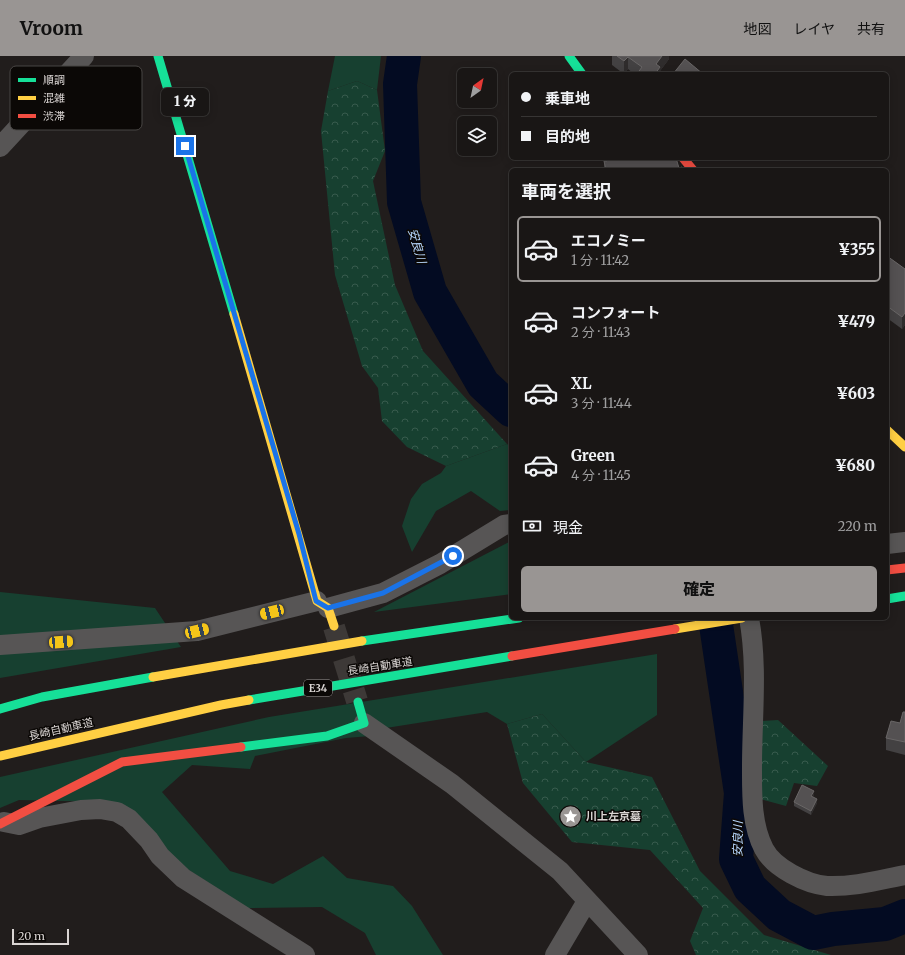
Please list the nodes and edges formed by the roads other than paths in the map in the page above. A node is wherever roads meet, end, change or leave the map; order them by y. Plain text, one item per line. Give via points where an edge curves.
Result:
1 (84, 56) edge
2 (158, 56) edge
3 (569, 56) edge
4 (75, 66) edge
5 (581, 72) edge
6 (16, 130) edge
7 (0, 147) edge
8 (685, 160) edge
9 (691, 168) edge
10 (889, 432) edge
11 (905, 447) edge
12 (509, 524) edge
13 (905, 542) edge
14 (889, 544) edge
15 (905, 568) edge
16 (889, 570) edge
17 (905, 596) edge
18 (889, 599) edge
19 (326, 612) junction
20 (509, 620) edge
21 (730, 620) edge
22 (749, 620) edge
23 (0, 645) edge
24 (42, 697) junction
25 (358, 702) tunnel mouth
26 (0, 703) edge
27 (0, 708) edge
28 (364, 723) junction
29 (0, 756) edge
30 (2, 823) edge
31 (905, 875) edge
32 (588, 901) junction
33 (305, 955) edge
34 (555, 955) edge
35 (638, 955) edge

1 - 4 street
2 - 19 main road via 299,534
3 - 5 main road
6 - 7 street
8 - 9 main road
10 - 11 main road
12 - 19 street via 383,593
13 - 14 street
15 - 16 main road
17 - 18 main road
19 - 23 street via 197,631
20 - 24 main road via 292,652
21 - 29 main road, 長崎自動車道 / E34 via 221,705
22 - 31 street via 754,677 752,800 755,824 764,850 795,877 826,886 850,886
24 - 26 main road
24 - 27 main road
25 - 28 main road
28 - 30 main road via 327,736 122,762
28 - 32 street via 452,784 521,838 560,871
30 - 33 street via 19,825 39,818 81,810 100,809 117,812 129,819 182,878
32 - 34 street
32 - 35 street

